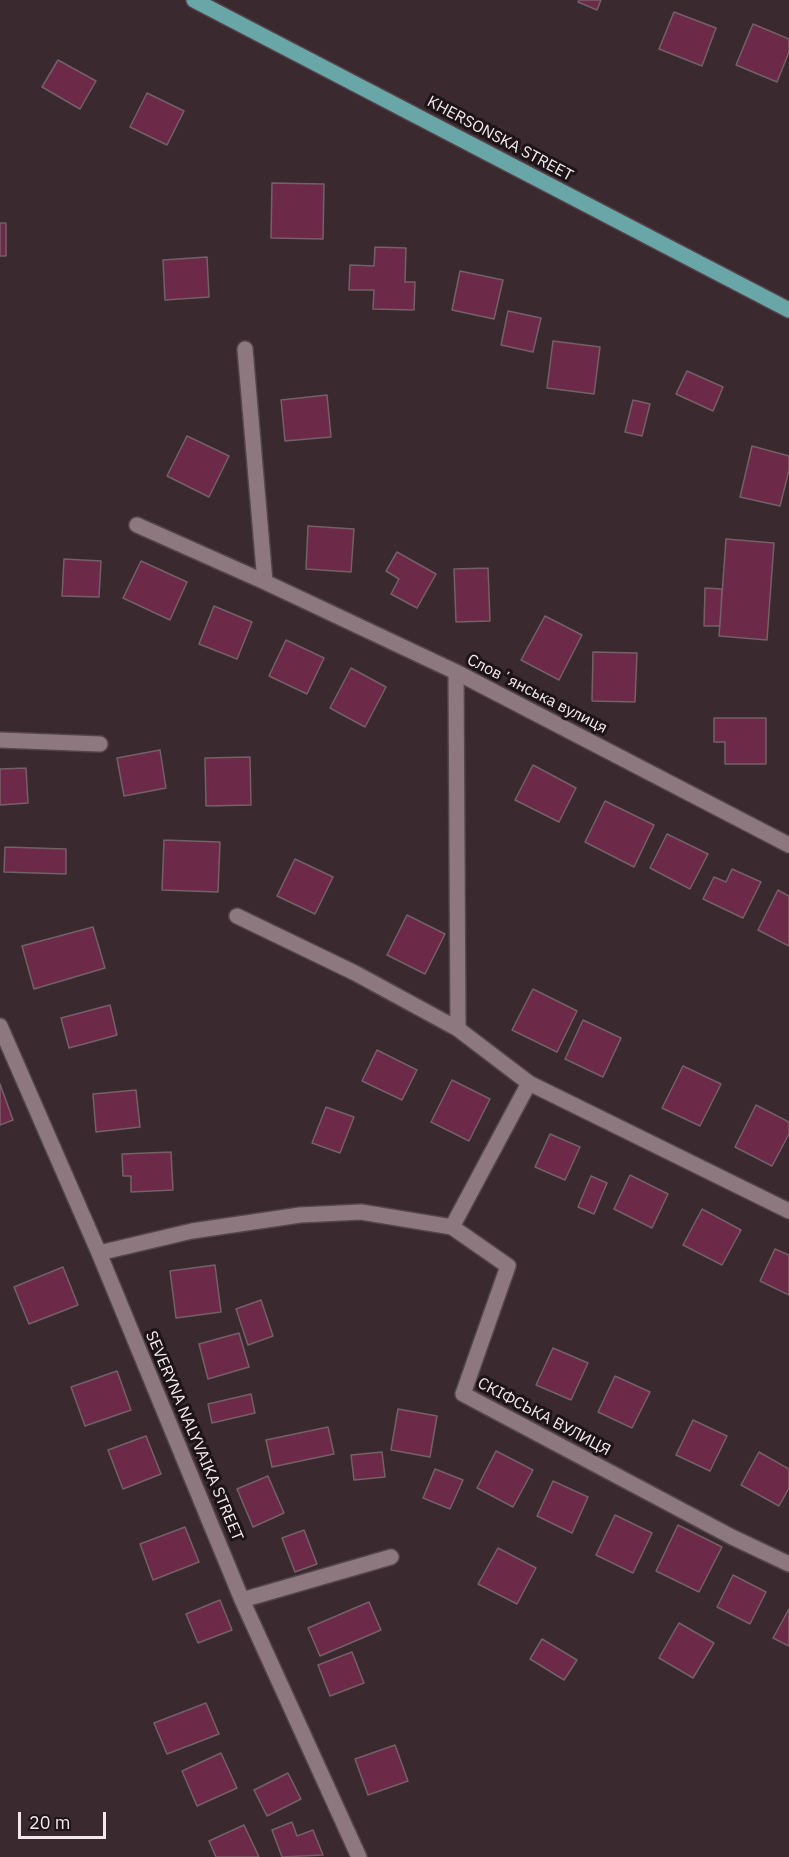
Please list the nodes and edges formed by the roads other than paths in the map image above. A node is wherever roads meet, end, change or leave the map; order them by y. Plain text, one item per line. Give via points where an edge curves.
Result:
1 (194, 0) edge
2 (789, 310) edge
3 (245, 349) dead end
4 (136, 525) dead end
5 (265, 582) junction
6 (456, 672) junction
7 (0, 740) edge
8 (100, 744) dead end
9 (789, 845) edge
10 (237, 916) dead end
11 (0, 1026) edge
12 (458, 1029) junction
13 (529, 1083) junction
14 (789, 1211) edge
15 (452, 1227) junction
16 (99, 1253) junction
17 (392, 1557) dead end
18 (789, 1564) edge
19 (242, 1600) junction
20 (359, 1857) edge

1 - 2 main road, KHERSONSKA STREET
3 - 5 street
4 - 5 street, Словʼянська вулиця
5 - 6 street, Словʼянська вулиця
6 - 9 street, Словʼянська вулиця
6 - 12 street
7 - 8 street
10 - 12 street
11 - 16 street, SEVERYNA NALYVAIKA STREET
12 - 13 street
13 - 14 street
13 - 15 street
15 - 16 street, СКІФСЬКА ВУЛИЦЯ via 360,1212 300,1215 192,1231
15 - 18 street, СКІФСЬКА ВУЛИЦЯ via 508,1266 463,1394
16 - 19 street, SEVERYNA NALYVAIKA STREET
17 - 19 street
19 - 20 street, SEVERYNA NALYVAIKA STREET

